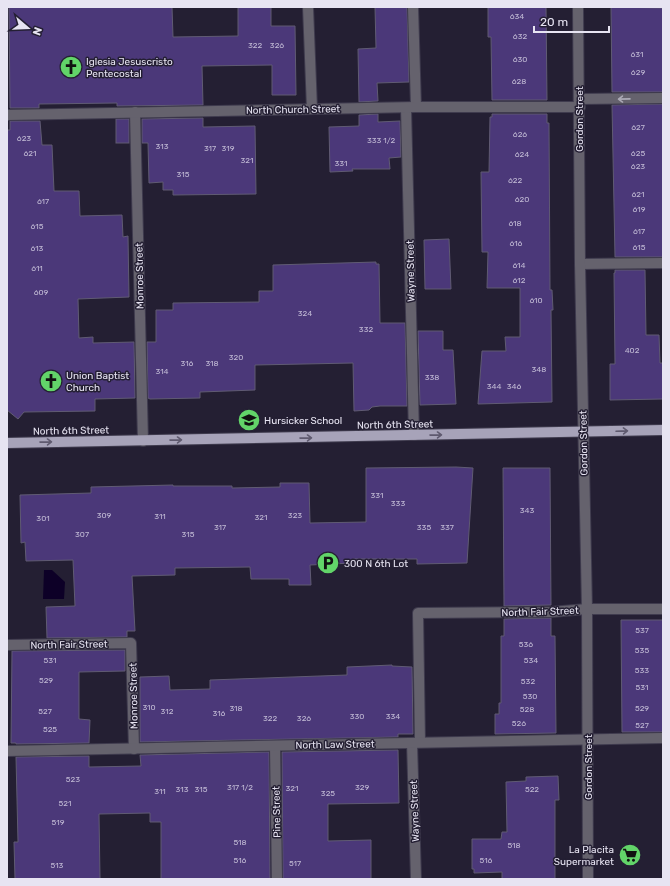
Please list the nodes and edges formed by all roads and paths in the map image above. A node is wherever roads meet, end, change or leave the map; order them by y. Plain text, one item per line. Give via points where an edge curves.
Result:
1 (308, 7) edge
2 (413, 7) edge
3 (578, 7) edge
4 (663, 98) edge
5 (579, 103) junction
6 (411, 107) junction
7 (312, 109) junction
8 (135, 112) junction
9 (7, 115) edge
10 (663, 263) edge
11 (580, 264) junction
12 (663, 430) edge
13 (583, 432) junction
14 (414, 436) junction
15 (143, 440) junction
16 (7, 443) edge
17 (663, 608) edge
18 (587, 609) junction
19 (418, 613) joint
20 (131, 643) joint
21 (7, 645) edge
22 (663, 738) edge
23 (587, 739) junction
24 (416, 743) junction
25 (275, 746) junction
26 (134, 748) junction
27 (7, 751) edge
28 (276, 879) edge
29 (416, 879) edge
30 (588, 879) edge

1 - 7 street
2 - 6 street, Wayne Street
3 - 5 street, Gordon Street
4 -> 5 street, North Church Street
5 - 6 street, North Church Street
5 - 11 street, Gordon Street
6 - 7 street, North Church Street
6 - 14 street, Wayne Street
7 - 8 street, North Church Street
8 - 9 street, North Church Street
8 - 15 street, Monroe Street
10 - 11 street
11 - 13 street, Gordon Street
13 -> 12 main road, North 6th Street
14 -> 13 main road, North 6th Street
13 - 18 street, Gordon Street
15 -> 14 main road, North 6th Street
16 -> 15 main road, North 6th Street
17 - 18 street, North Fair Street
18 - 19 street, North Fair Street via 551,612
18 - 23 street, Gordon Street
19 - 24 street, Wayne Street
20 - 21 street, North Fair Street
20 - 26 street, Monroe Street
22 - 23 street, North Law Street
23 - 24 street, North Law Street
23 - 30 street, Gordon Street
24 - 25 street, North Law Street
24 - 29 street, Wayne Street
25 - 26 street, North Law Street
25 - 28 street, Pine Street
26 - 27 street, North Law Street

